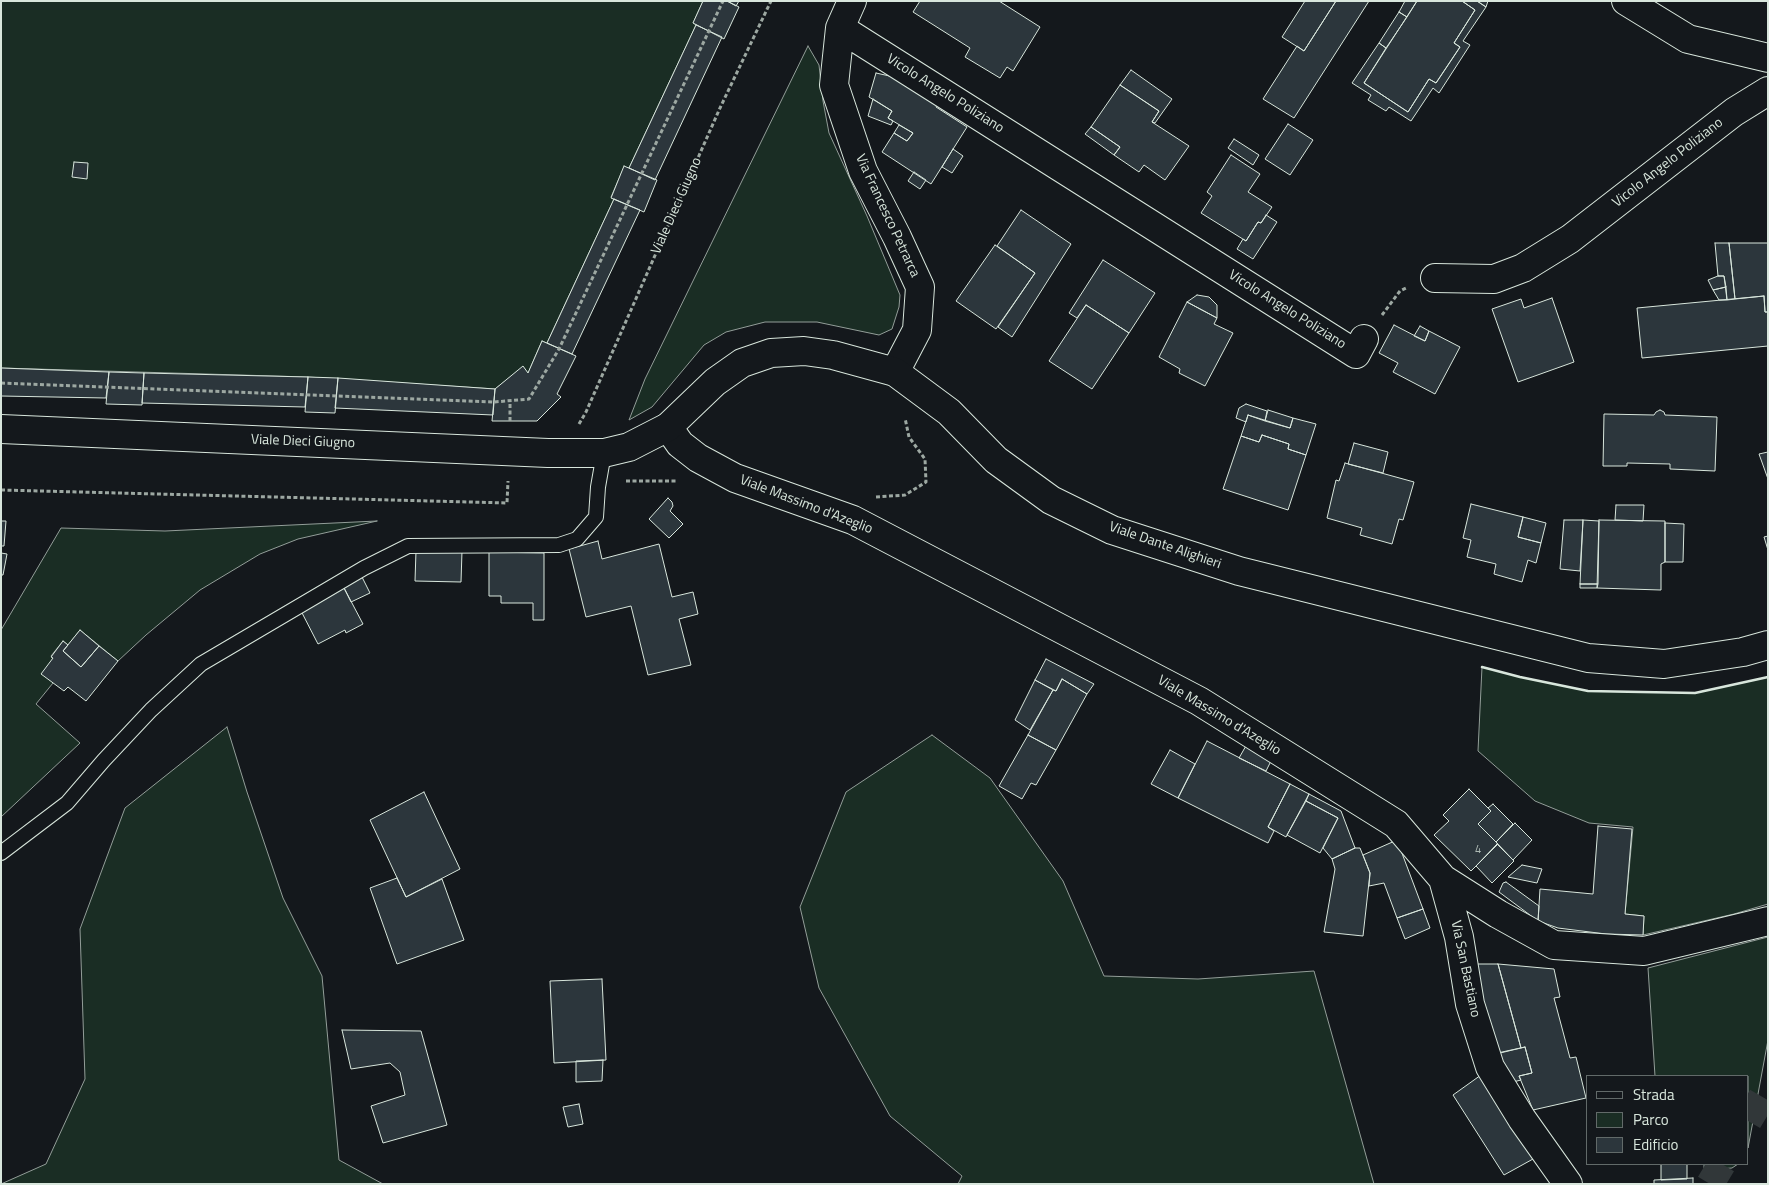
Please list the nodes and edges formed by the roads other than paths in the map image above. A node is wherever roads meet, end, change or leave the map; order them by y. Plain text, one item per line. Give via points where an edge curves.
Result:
1 (852, 1) edge
2 (1626, 1) edge
3 (840, 28) junction
4 (1768, 58) edge
5 (1768, 91) edge
6 (1435, 278) road end
7 (1364, 339) road end
8 (903, 377) junction
9 (668, 427) junction
10 (1, 429) edge
11 (604, 453) junction
12 (1768, 645) edge
13 (1, 853) edge
14 (1443, 879) junction
15 (1768, 921) edge
16 (1568, 1184) edge

1 - 3 street, Via Francesco Petrarca
2 - 4 street via 1688,39
3 - 7 street, Vicolo Angelo Poliziano via 1356,354
3 - 8 street, Via Francesco Petrarca via 834,85 863,171 920,287 917,330
5 - 6 street, Vicolo Angelo Poliziano via 1734,112 1570,239 1523,268 1494,279
8 - 9 street, Viale Dante Alighieri via 833,355 771,353 742,363 715,382
8 - 12 street, Viale Dante Alighieri via 949,412 996,460 1051,500 1112,530 1239,571 1588,658 1664,664
9 - 11 street, Viale Dante Alighieri via 629,447
9 - 14 street, Viale Massimo d'Azeglio via 680,444 698,458 735,478 853,520 1199,701 1396,824
10 - 11 street, Viale Dieci Giugno
11 - 13 lane via 596,517 577,539 559,545 408,546 364,568 201,664 144,717 67,803
14 - 15 street, Viale Massimo d'Azeglio via 1554,945 1644,951
14 - 16 street, Via San Bastiano via 1459,937 1470,1004 1490,1067

